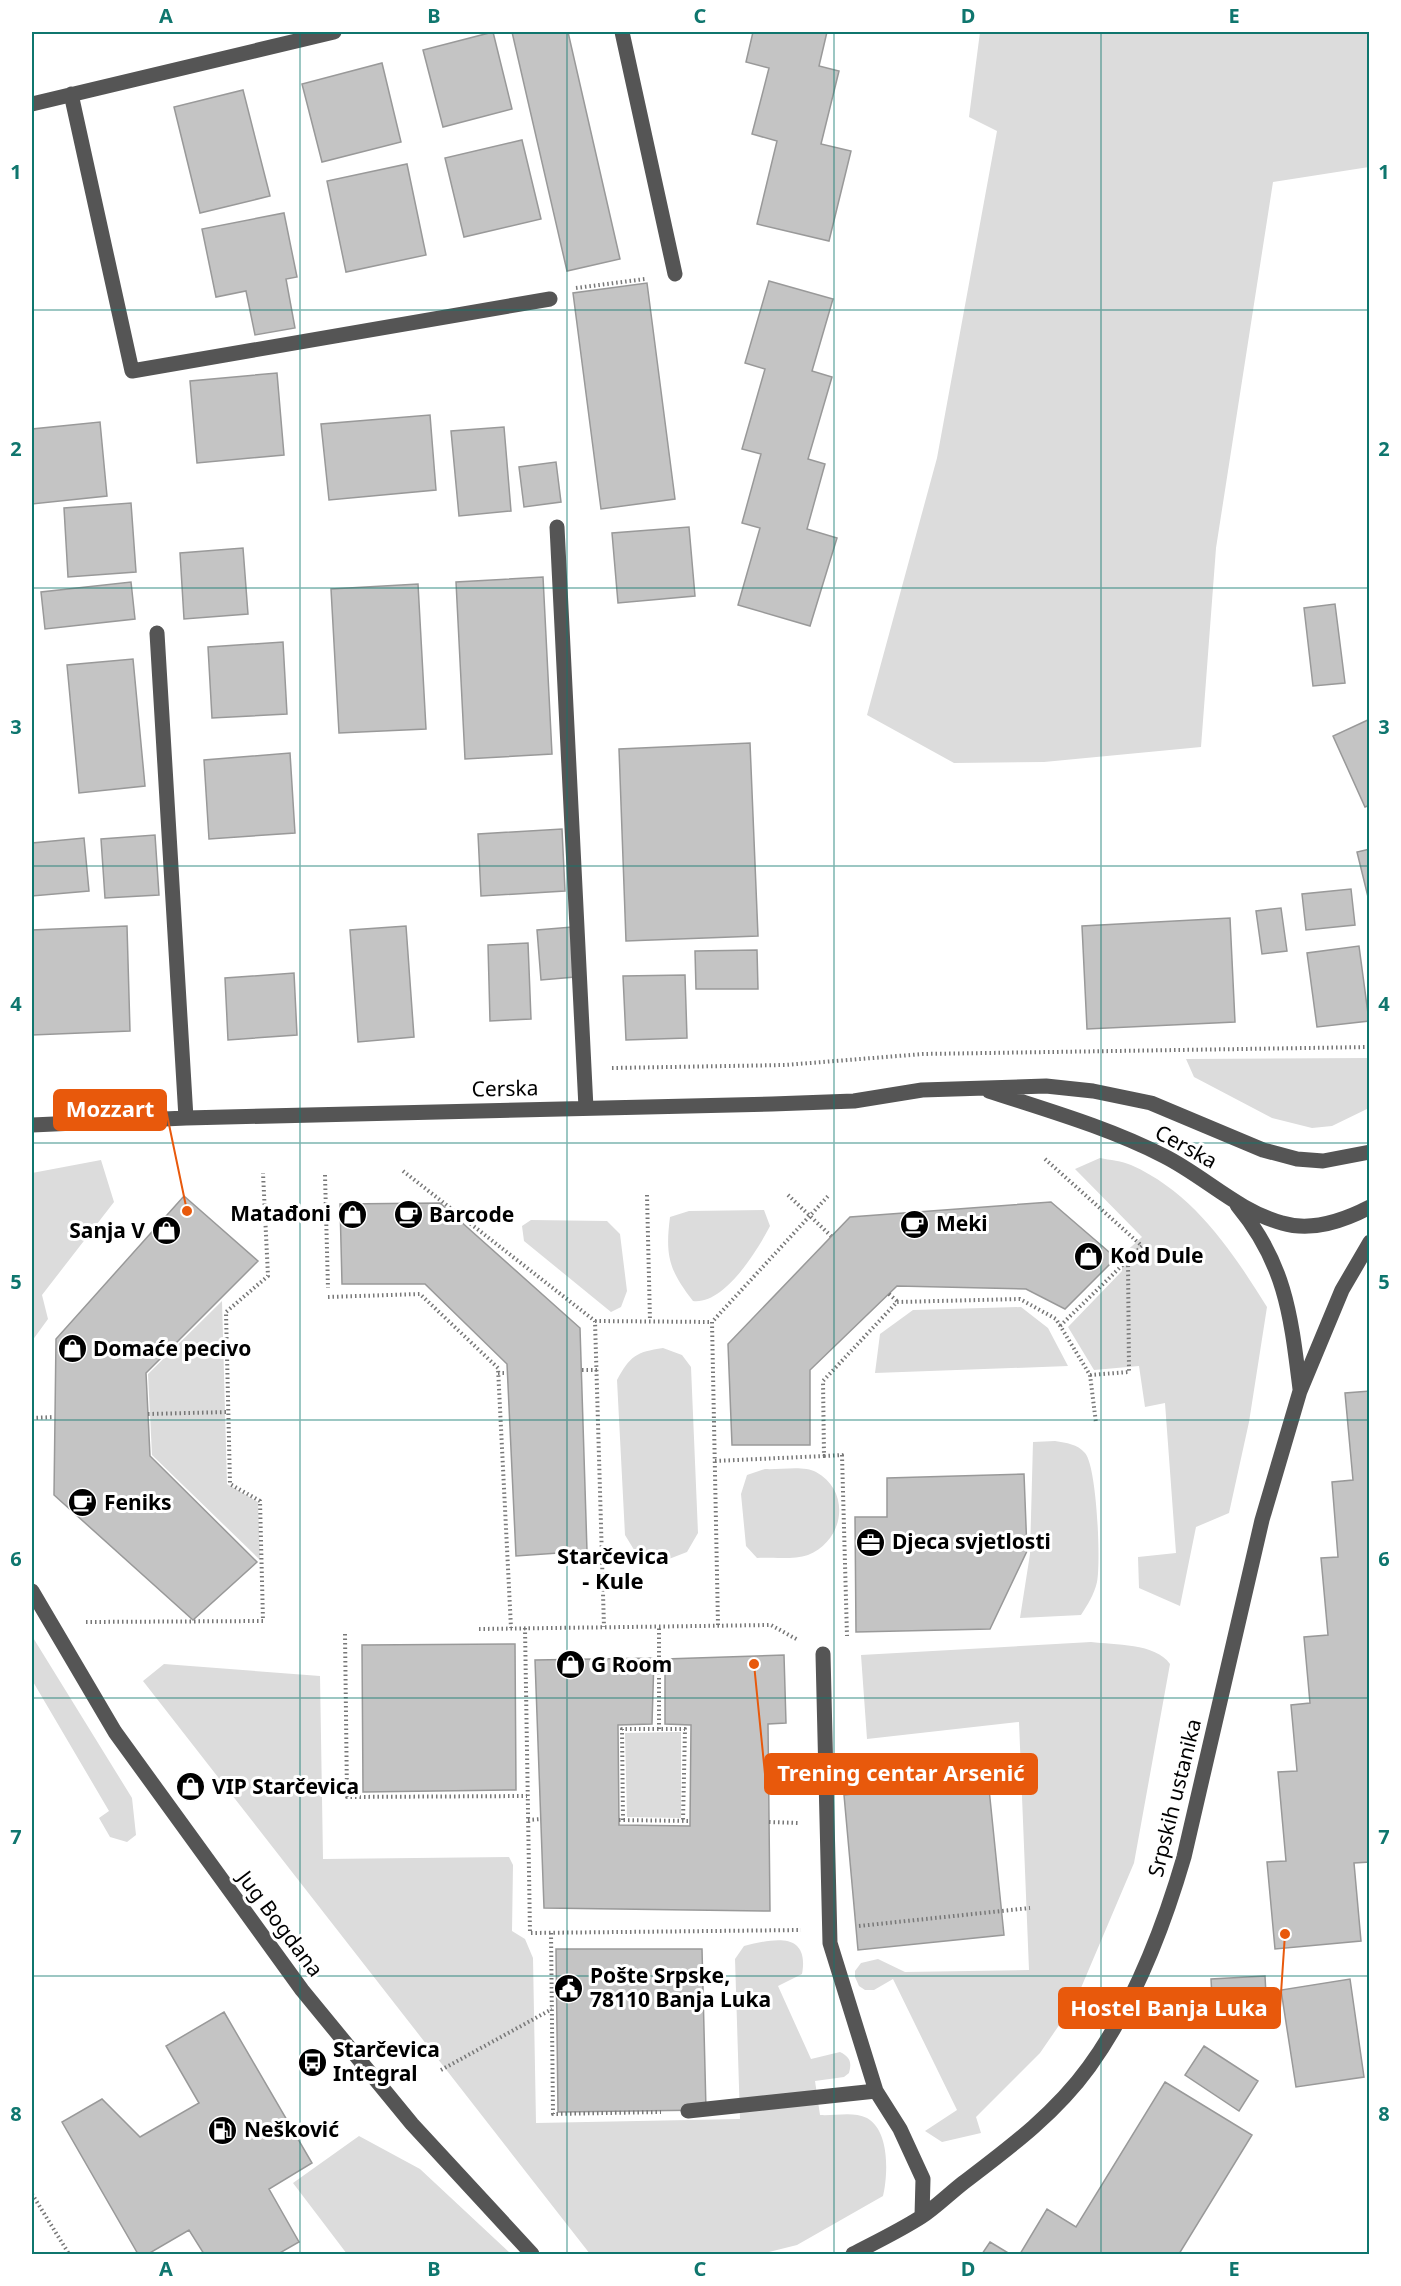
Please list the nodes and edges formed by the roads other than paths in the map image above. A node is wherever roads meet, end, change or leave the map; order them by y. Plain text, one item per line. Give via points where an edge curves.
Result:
1 (334, 32) edge
2 (622, 32) edge
3 (71, 94) junction
4 (32, 104) edge
5 (675, 274) road end
6 (550, 299) road end
7 (557, 527) dead end
8 (157, 633) dead end
9 (978, 1088) junction
10 (586, 1108) junction
11 (186, 1118) junction
12 (32, 1125) edge
13 (1370, 1152) edge
14 (1234, 1201) junction
15 (1370, 1207) edge
16 (1370, 1242) edge
17 (1300, 1391) junction
18 (32, 1591) edge
19 (823, 1654) road end
20 (876, 2091) junction
21 (688, 2111) road end
22 (922, 2216) junction
23 (532, 2254) edge
24 (853, 2254) edge

1 - 3 street
2 - 5 street
3 - 4 street
3 - 6 street via 132,371
7 - 10 street
8 - 11 street
9 - 10 street, Cerska via 922,1090 854,1101
9 - 13 street, Cerska via 1046,1086 1125,1097 1151,1103 1263,1150 1297,1160 1323,1161
9 - 14 street, Cerska via 1161,1154
10 - 11 street, Cerska
11 - 12 street, Cerska
14 - 15 street, Cerska via 1284,1224 1306,1226 1338,1222
14 - 17 street via 1260,1236 1283,1284
16 - 17 street, Srpskih ustanika via 1342,1290
17 - 22 street, Srpskih ustanika via 1263,1520 1184,1857 1135,1989 1094,2059 1057,2106
18 - 23 street, Jug Bogdana via 115,1732 302,1990 412,2124
19 - 20 street via 830,1943
20 - 21 street
20 - 22 street via 900,2129 923,2179
22 - 24 street, Srpskih ustanika

